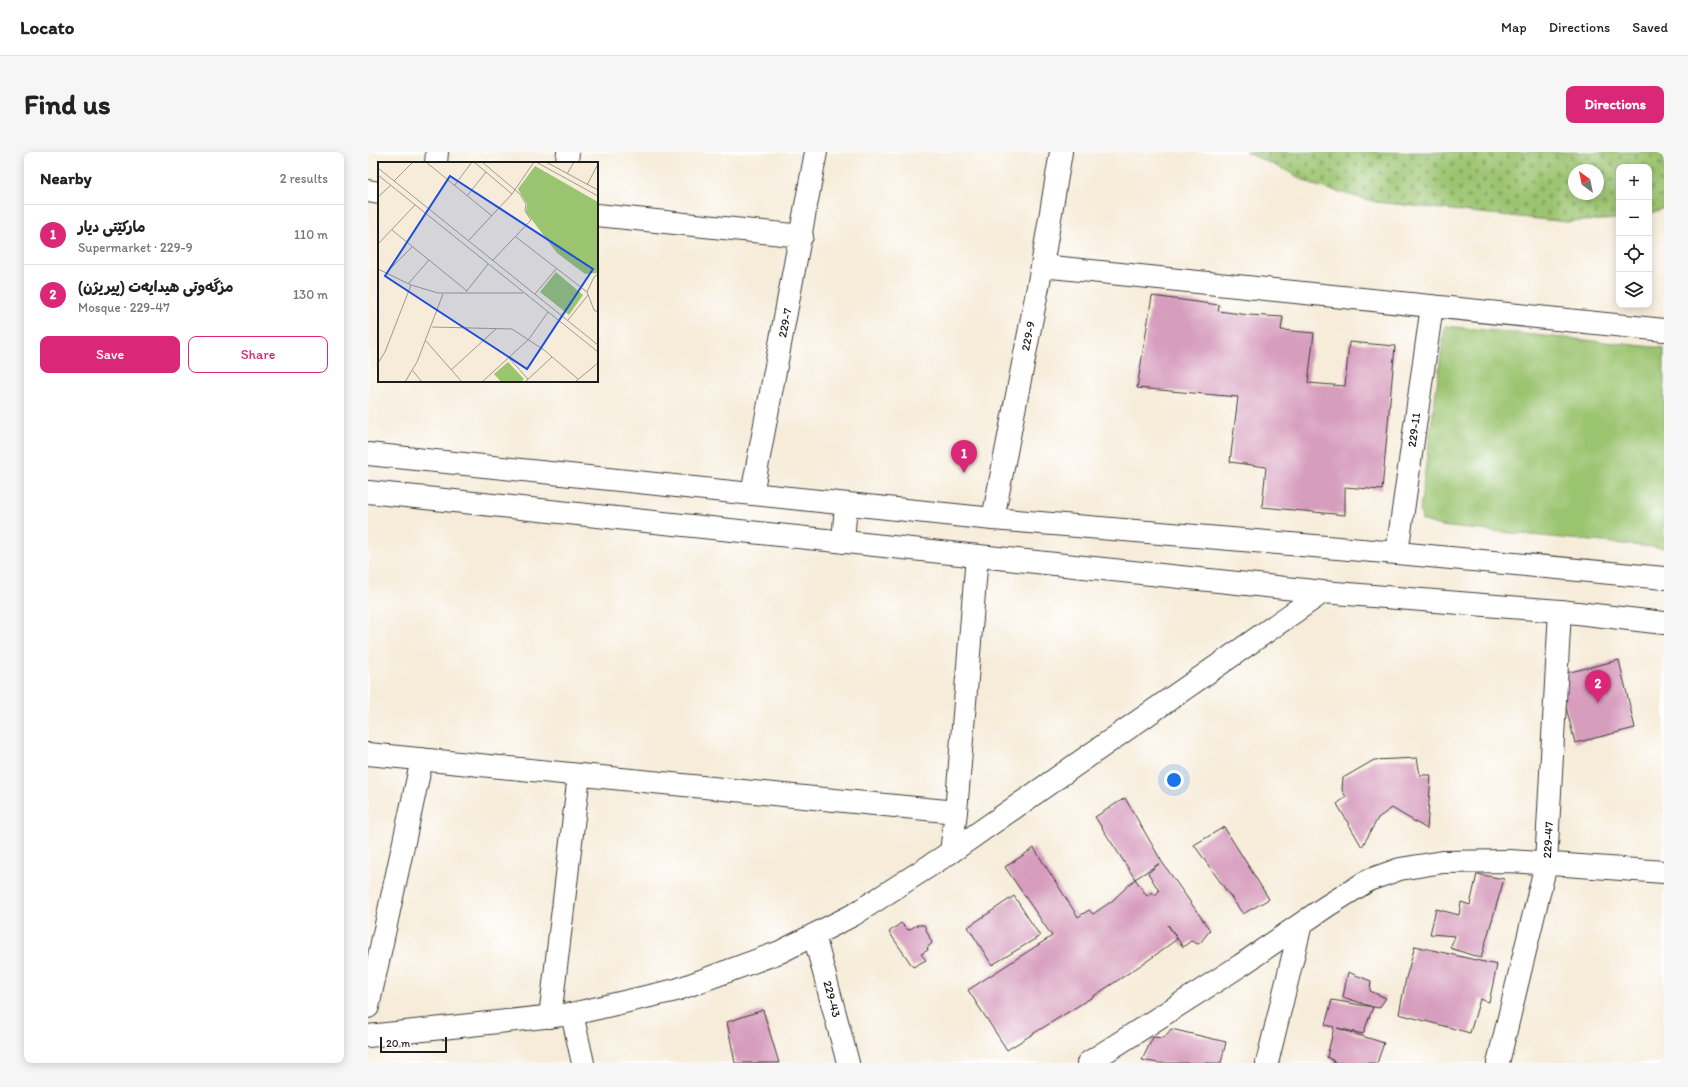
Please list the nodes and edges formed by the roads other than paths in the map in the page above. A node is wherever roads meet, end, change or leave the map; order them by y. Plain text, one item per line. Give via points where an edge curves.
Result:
1 (438, 152) edge
2 (568, 152) edge
3 (816, 152) edge
4 (1061, 152) edge
5 (436, 162) edge
6 (567, 162) edge
7 (368, 191) edge
8 (378, 193) edge
9 (598, 215) edge
10 (802, 236) junction
11 (1042, 266) junction
12 (1432, 306) junction
13 (1664, 330) edge
14 (368, 454) edge
15 (368, 492) edge
16 (752, 494) junction
17 (846, 504) junction
18 (992, 519) junction
19 (843, 542) junction
20 (1397, 553) junction
21 (977, 556) junction
22 (1664, 578) edge
23 (1323, 592) junction
24 (1560, 611) junction
25 (1664, 623) edge
26 (368, 754) edge
27 (422, 759) junction
28 (579, 775) junction
29 (956, 812) junction
30 (951, 852) junction
31 (1546, 864) junction
32 (1664, 872) edge
33 (1301, 924) junction
34 (814, 936) junction
35 (368, 1007) edge
36 (572, 1014) junction
37 (550, 1017) junction
38 (368, 1036) edge
39 (583, 1063) edge
40 (848, 1063) edge
41 (1088, 1063) edge
42 (1267, 1063) edge
43 (1498, 1063) edge

1 - 5 street
2 - 6 street
3 - 10 street, 229-7
4 - 11 street, 229-9
7 - 8 street
9 - 10 street
10 - 16 street, 229-7
11 - 12 street
11 - 18 street, 229-9
12 - 13 street
12 - 20 street, 229-11
14 - 16 street
15 - 19 street
16 - 17 street
17 - 18 street
17 - 19 street
18 - 20 street
19 - 21 street
20 - 22 street
21 - 23 street
21 - 29 street
23 - 24 street
23 - 30 street
24 - 25 street
24 - 31 street, 229-47
26 - 27 street
27 - 28 street
27 - 35 street
28 - 29 street
28 - 37 street
29 - 30 street
30 - 34 street via 853,915
31 - 32 street
31 - 33 street via 1510,861 1443,862 1400,869 1369,880
31 - 43 street, 229-47
33 - 41 street
33 - 42 street
34 - 36 street via 780,952 676,990
34 - 40 street, 229-43
36 - 37 street
36 - 39 street
37 - 38 street

